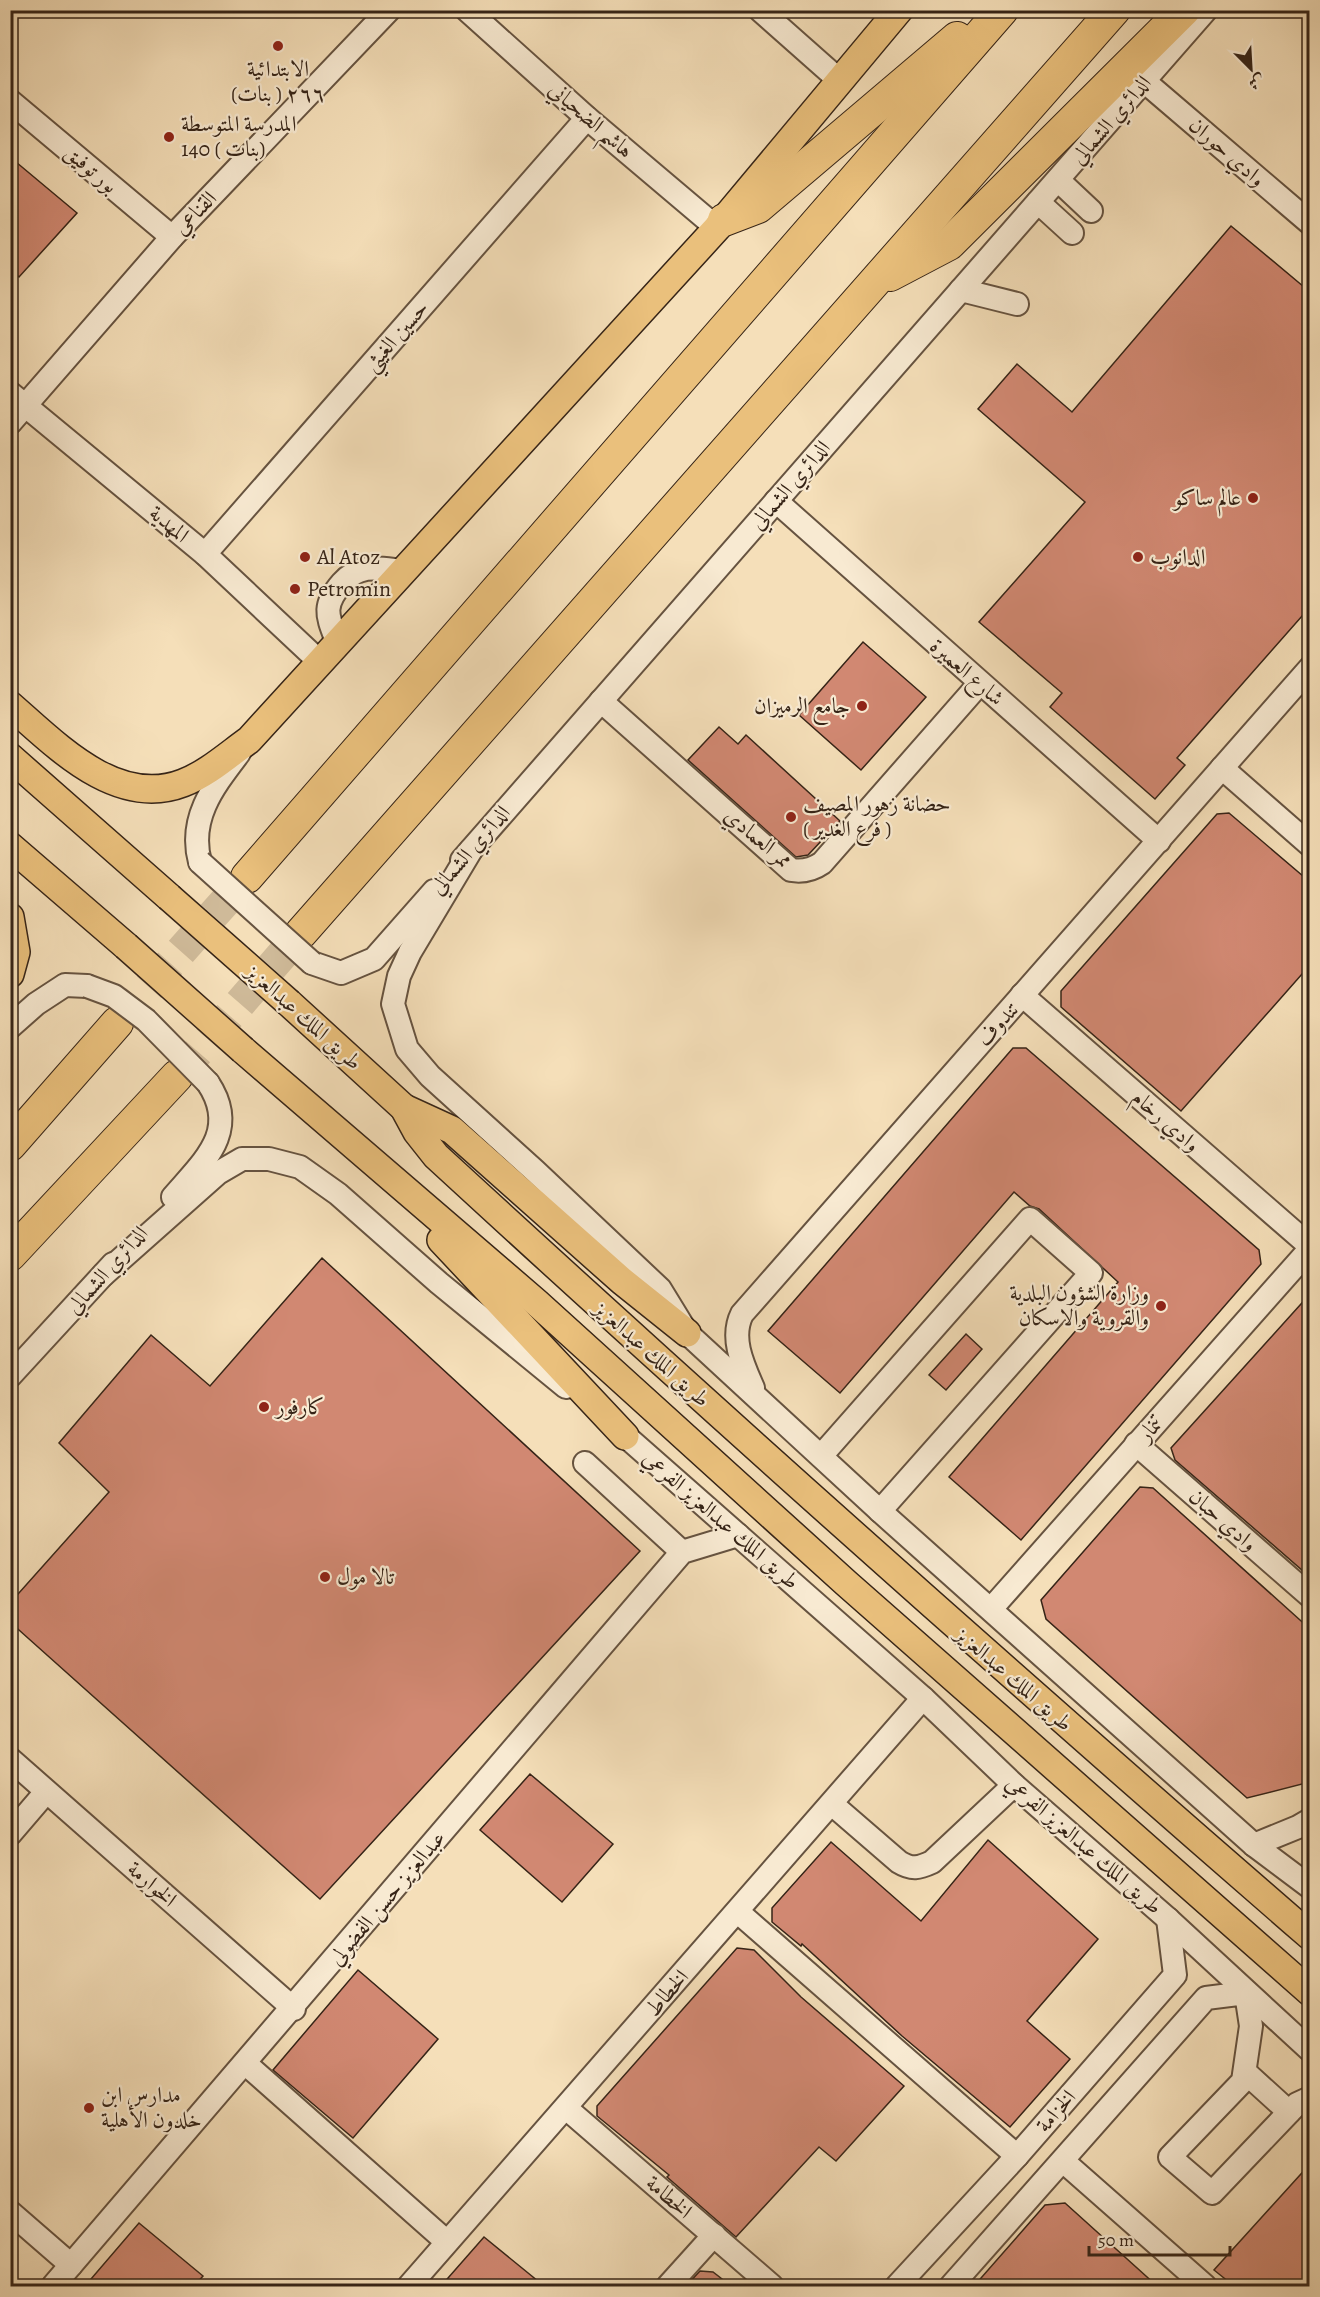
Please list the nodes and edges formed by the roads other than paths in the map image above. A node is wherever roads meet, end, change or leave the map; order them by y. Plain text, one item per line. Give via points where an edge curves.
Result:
1 (389, 10) edge
2 (467, 10) edge
3 (760, 10) edge
4 (899, 10) edge
5 (994, 10) edge
6 (1002, 10) edge
7 (1114, 10) edge
8 (1184, 10) edge
9 (1206, 10) edge
10 (839, 80) junction
11 (1144, 81) junction
12 (10, 101) edge
13 (587, 118) junction
14 (1058, 180) junction
15 (1038, 202) junction
16 (1091, 211) dead end
17 (1310, 223) edge
18 (721, 224) junction
19 (1072, 233) dead end
20 (172, 237) junction
21 (873, 284) junction
22 (961, 290) junction
23 (1017, 304) dead end
24 (18, 399) edge
25 (10, 423) edge
26 (776, 501) junction
27 (205, 554) junction
28 (405, 571) junction
29 (329, 653) junction
30 (1310, 668) edge
31 (980, 683) junction
32 (601, 701) junction
33 (10, 705) edge
34 (249, 740) junction
35 (10, 757) edge
36 (1222, 768) junction
37 (1159, 841) junction
38 (1310, 845) edge
39 (10, 846) edge
40 (471, 850) junction
41 (247, 877) tunnel mouth
42 (10, 917) edge
43 (301, 933) tunnel mouth
44 (10, 974) edge
45 (1022, 995) junction
46 (117, 1023) tunnel mouth
47 (10, 1027) edge
48 (177, 1076) tunnel mouth
49 (404, 1108) junction
50 (10, 1145) edge
51 (354, 1148) junction
52 (1310, 1248) edge
53 (10, 1255) edge
54 (103, 1275) junction
55 (687, 1333) junction
56 (10, 1376) edge
57 (756, 1395) junction
58 (626, 1436) junction
59 (1136, 1444) junction
60 (821, 1456) junction
61 (585, 1463) dead end
62 (880, 1511) junction
63 (738, 1535) junction
64 (682, 1552) junction
65 (1310, 1596) edge
66 (990, 1609) junction
67 (923, 1698) junction
68 (10, 1759) edge
69 (1014, 1785) junction
70 (46, 1792) junction
71 (833, 1805) junction
72 (1310, 1820) edge
73 (10, 1834) edge
74 (1254, 1845) junction
75 (1310, 1887) edge
76 (738, 1912) junction
77 (1168, 1919) junction
78 (1310, 1936) edge
79 (1310, 1992) edge
80 (1160, 1993) junction
81 (1246, 1993) junction
82 (294, 2009) junction
83 (1189, 2016) junction
84 (1310, 2050) edge
85 (246, 2064) junction
86 (1245, 2072) junction
87 (1310, 2098) edge
88 (566, 2108) junction
89 (1289, 2112) junction
90 (1017, 2156) junction
91 (1063, 2161) junction
92 (10, 2212) edge
93 (714, 2235) junction
94 (447, 2242) junction
95 (71, 2265) junction
96 (53, 2286) edge
97 (409, 2286) edge
98 (668, 2286) edge
99 (772, 2286) edge
100 (897, 2286) edge
101 (951, 2286) edge
102 (1204, 2286) edge

1 - 20 street, القناعي
2 - 13 street, هاشم الضحياني
3 - 10 street
4 - 10 main road
5 - 18 highway via 758,207
6 - 41 highway
7 - 21 highway
8 - 21 highway via 949,244
9 - 11 street, الدائري الشمالي
10 - 18 main road
11 - 14 street, الدائري الشمالي
11 - 17 street, وادي حوران
12 - 20 street, بور توفيق
13 - 18 street, هاشم الضحياني
13 - 27 street, حسين الغيثي
14 - 15 street, الدائري الشمالي
14 - 16 street
15 - 19 street
15 - 22 street, الدائري الشمالي
18 - 28 main road
20 - 24 street, القناعي
21 - 43 highway
22 - 23 street
22 - 26 street, الدائري الشمالي
24 - 25 street, القناعي
24 - 27 street, المهدية
26 - 31 street, شارع العميرة
26 - 32 street, الدائري الشمالي
27 - 29 street, المهدية
28 - 29 main road
28 - 29 street via 368,569 346,578 330,597
29 - 34 main road
30 - 36 street, تندوف
31 - 32 street, ممر العمادي via 822,863 799,871 791,870
31 - 37 street, شارع العميرة
32 - 40 street, الدائري الشمالي
33 - 34 main road via 94,774 131,787 182,784
34 - 40 street, الدائري الشمالي, bridge via 210,792 195,845 200,862 312,963 341,973 374,959
35 - 49 main road, طريق الملك عبدالعزيز, bridge
36 - 37 street, تندوف
36 - 38 street
37 - 45 street, تندوف
39 - 51 main road, طريق الملك عبدالعزيز, bridge
40 - 55 street via 399,976 393,1005 407,1049 430,1076 660,1289
42 - 44 main road via 16,952
45 - 52 street, وادي رخام
45 - 57 street, تندوف via 742,1314 736,1337
46 - 50 highway
47 - 54 street, الدائري الشمالي, bridge via 65,985 87,986 114,996 146,1020 208,1083 219,1100 223,1119 202,1163
48 - 53 highway
49 - 55 main road via 452,1130 622,1281
49 - 78 main road, طريق الملك عبدالعزيز via 436,1156 616,1322 979,1649
51 - 58 main road
51 - 79 main road, طريق الملك عبدالعزيز via 537,1303 846,1583
52 - 59 street, تنمار
54 - 56 street, الدائري الشمالي
54 - 58 street, طريق الملك عبدالعزيز الفرعي via 218,1173 242,1159 269,1159 300,1167 338,1194 439,1283
55 - 57 street
57 - 60 street
58 - 63 street, طريق الملك عبدالعزيز الفرعي
59 - 65 street, وادي حبان
59 - 66 street, تنمار
60 - 62 street
60 - 62 street via 1030,1220 1091,1273
61 - 64 street
62 - 66 street
63 - 64 street
63 - 67 street, طريق الملك عبدالعزيز الفرعي
64 - 82 street, عبدالعزيز حسن الفضولي
66 - 74 street
67 - 69 street, طريق الملك عبدالعزيز الفرعي
67 - 71 street, الخطاط
68 - 70 street, الخوارمة
69 - 71 street via 932,1862 921,1867 909,1868 899,1862
69 - 77 street, طريق الملك عبدالعزيز الفرعي
70 - 73 street
70 - 82 street, الخوارمة
71 - 76 street, الخطاط
72 - 74 street
74 - 75 street
76 - 88 street, الخطاط
76 - 90 street
77 - 80 street, الخزامة via 1175,1975
77 - 81 street, طريق الملك عبدالعزيز الفرعي
80 - 83 street
80 - 90 street, الخزامة
81 - 83 street, الخزامة via 1206,1998
81 - 84 street, طريق الملك عبدالعزيز الفرعي
81 - 86 street via 1251,2026
82 - 85 street, عبدالعزيز حسن الفضولي
83 - 91 street, الخزامة
85 - 94 street
85 - 95 street, عبدالعزيز حسن الفضولي
86 - 89 street
86 - 89 street via 1243,2081 1170,2157 1212,2193
87 - 89 street
88 - 93 street, الخطامة
88 - 94 street, الخطاط
90 - 100 street, الخزامة
91 - 101 street, الخزامة
91 - 102 street
92 - 95 street
93 - 98 street
93 - 99 street, الخطامة
94 - 97 street, الخطاط
95 - 96 street, عبدالعزيز حسن الفضولي

